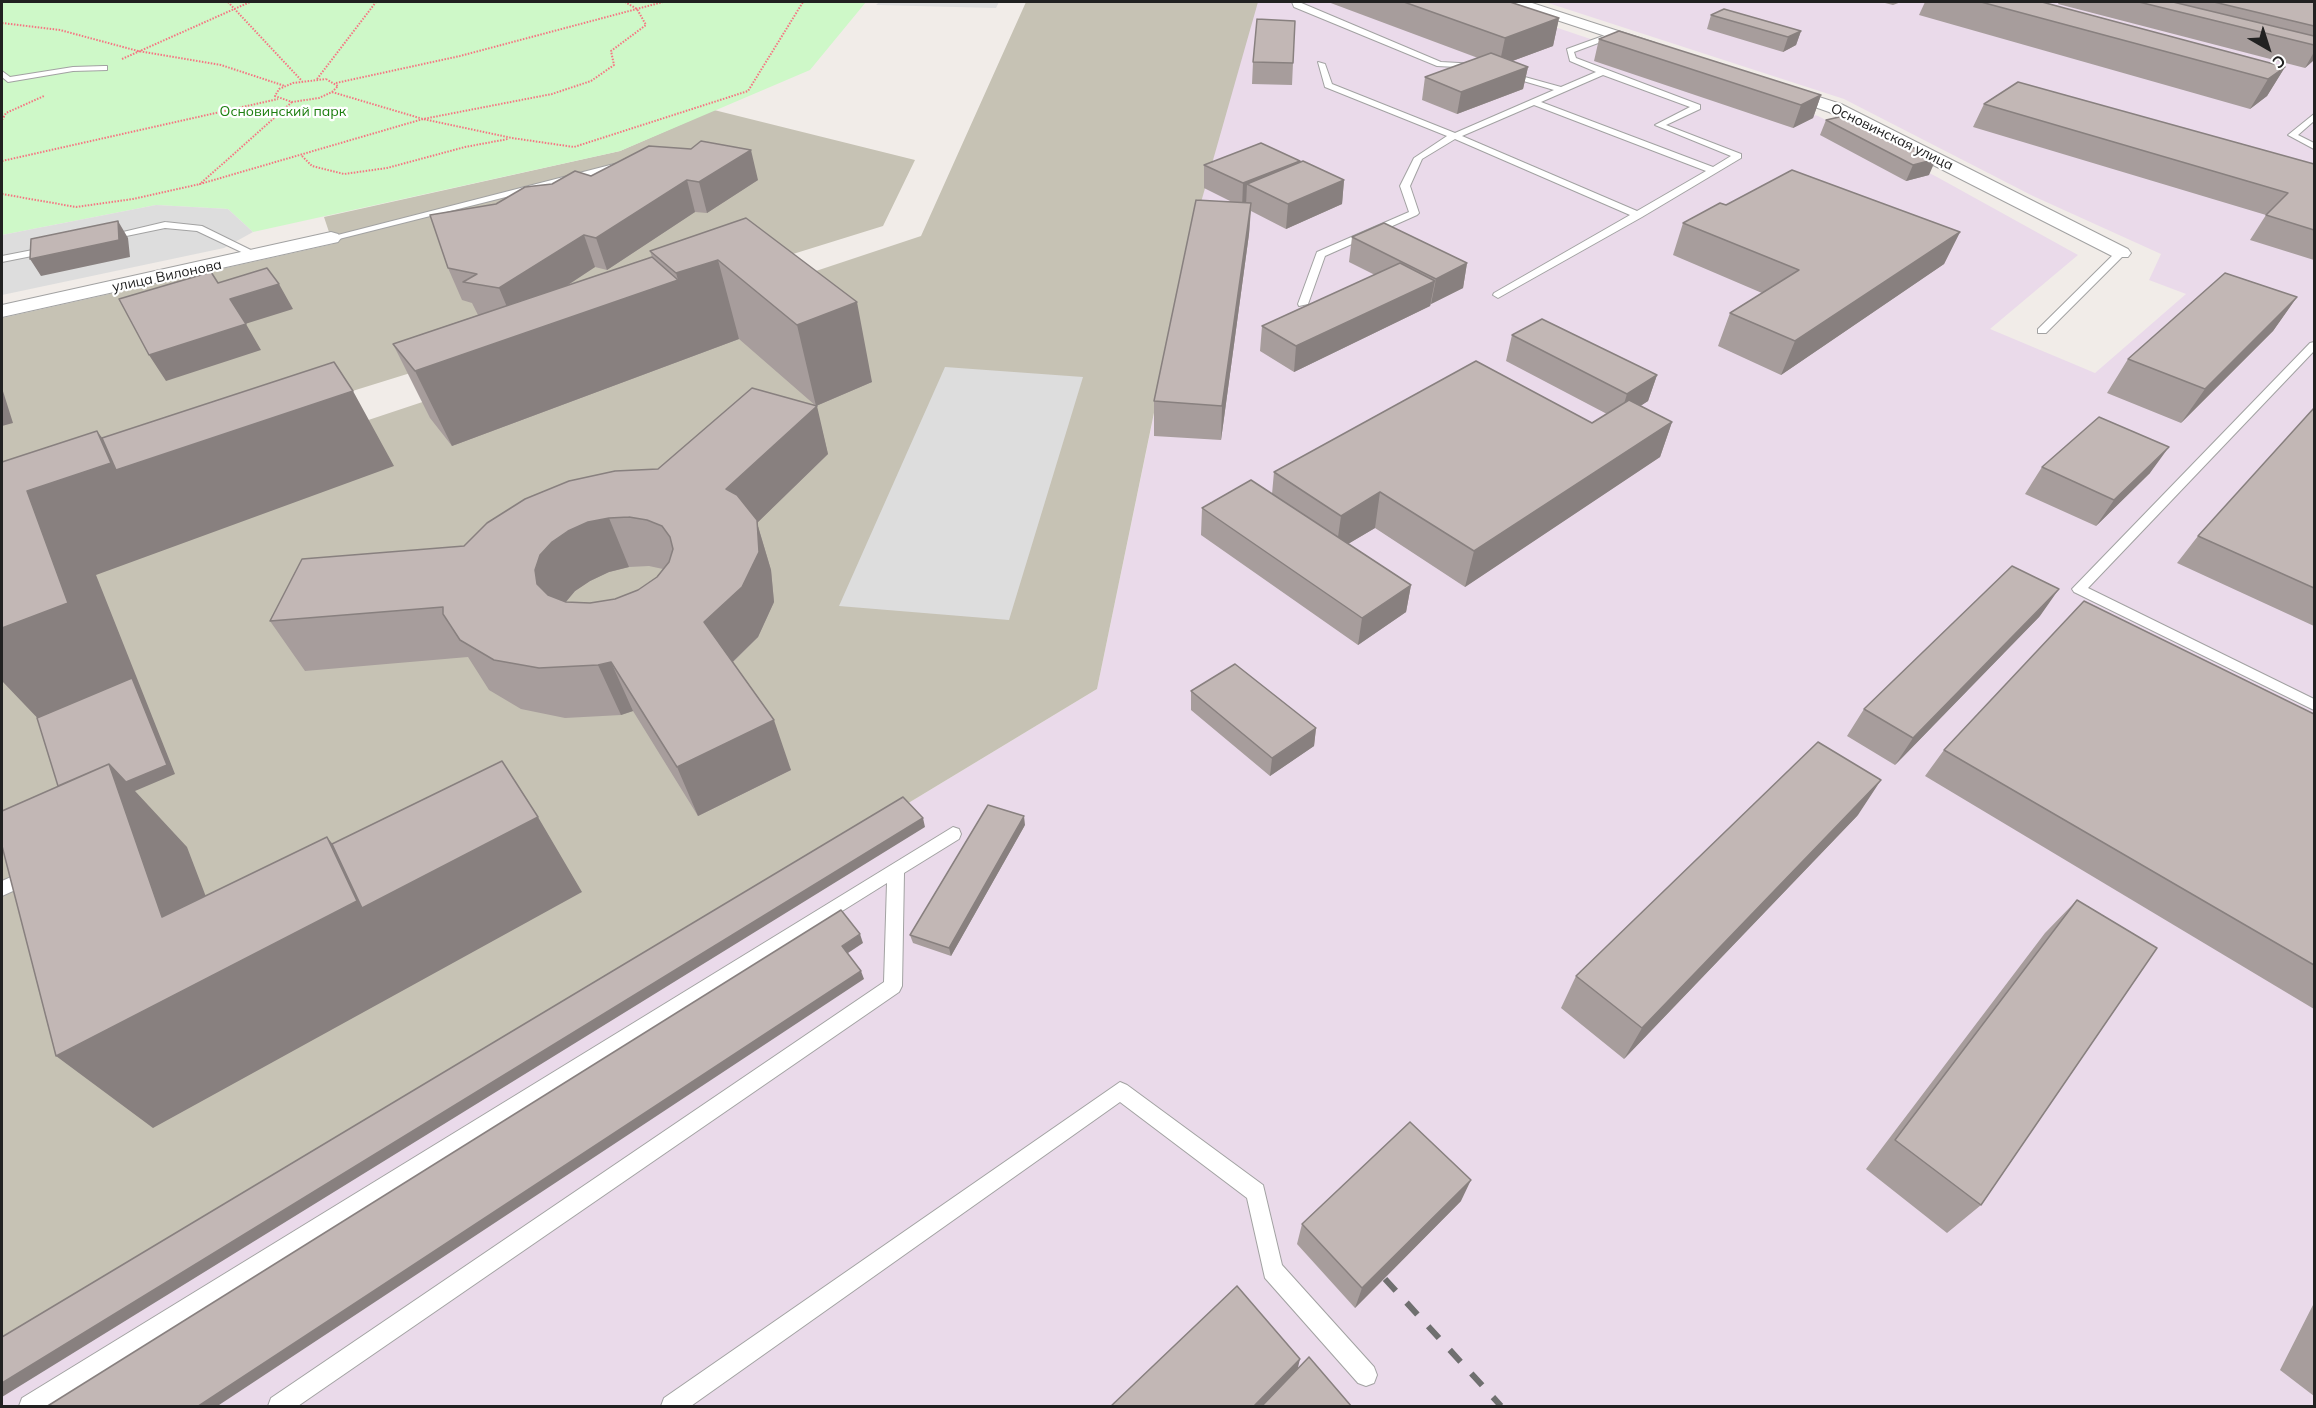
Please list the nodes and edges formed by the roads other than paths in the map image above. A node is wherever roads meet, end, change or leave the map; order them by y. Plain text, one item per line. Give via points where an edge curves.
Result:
1 (1296, 2) edge
2 (1516, 2) edge
3 (1614, 34) junction
4 (1669, 52) edge
5 (1322, 64) dead end
6 (1482, 66) edge
7 (104, 68) dead end
8 (1492, 69) edge
9 (1603, 72) junction
10 (2, 73) edge
11 (1769, 86) edge
12 (1563, 90) junction
13 (1534, 102) junction
14 (2314, 117) edge
15 (1454, 136) junction
16 (2314, 146) edge
17 (629, 163) edge
18 (1715, 171) junction
19 (1639, 215) junction
20 (331, 238) joint
21 (95, 240) edge
22 (60, 247) edge
23 (2121, 253) joint
24 (258, 256) junction
25 (2, 259) edge
26 (1498, 295) dead end
27 (1303, 304) edge
28 (2, 311) edge
29 (2042, 331) dead end
30 (2314, 345) edge
31 (2314, 705) edge
32 (953, 834) dead end
33 (896, 869) junction
34 (40, 872) edge
35 (2, 889) edge
36 (1366, 1375) dead end
37 (30, 1407) edge
38 (279, 1407) edge
39 (672, 1407) edge

1 - 6 lane via 1440,64
2 - 3 street
3 - 4 street
3 - 9 lane via 1570,51 1574,59
5 - 15 lane via 1328,86
7 - 10 lane via 8,80
8 - 12 lane
9 - 12 lane
9 - 18 lane via 1697,107 1659,125 1738,156
11 - 23 street, Основинская улица via 1835,108
12 - 13 lane
13 - 15 lane
13 - 18 lane
14 - 16 lane via 2292,135
15 - 19 lane
15 - 27 lane via 1418,158 1405,186 1414,213 1321,254
17 - 20 lane
18 - 19 lane
19 - 26 lane
20 - 24 street, улица Вилонова
21 - 24 lane via 165,225 199,228
22 - 25 lane
23 - 29 lane
24 - 28 street, улица Вилонова
30 - 31 lane via 2079,589
32 - 33 lane
33 - 37 lane
33 - 38 lane via 892,986
34 - 35 lane
36 - 39 lane via 1273,1270 1256,1192 1120,1091

